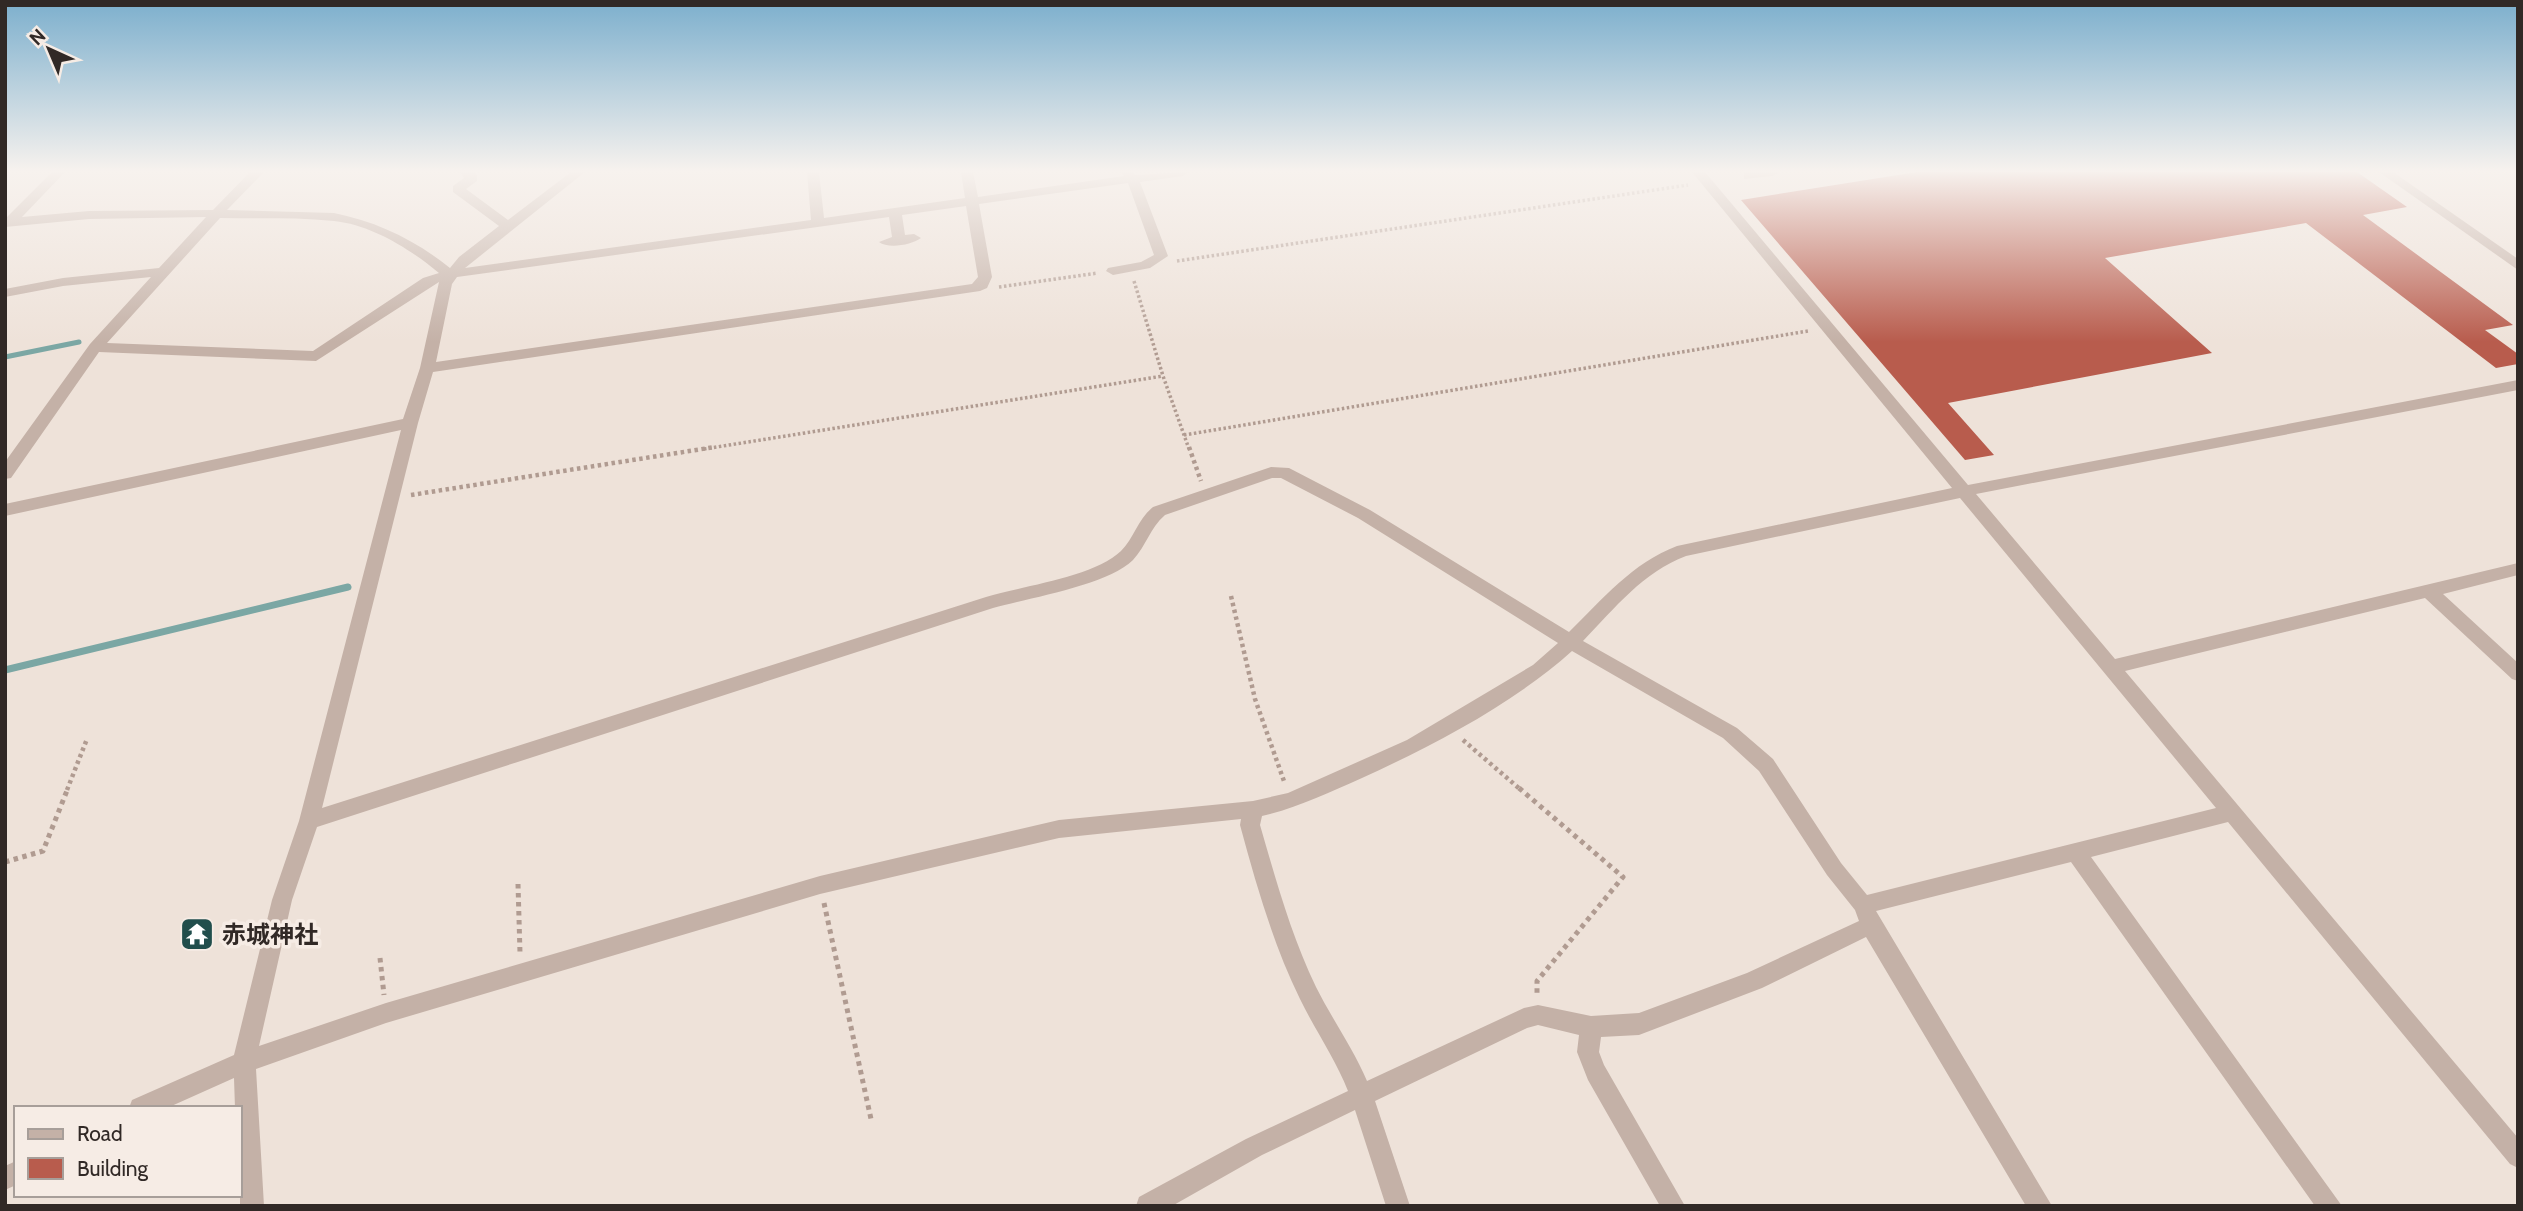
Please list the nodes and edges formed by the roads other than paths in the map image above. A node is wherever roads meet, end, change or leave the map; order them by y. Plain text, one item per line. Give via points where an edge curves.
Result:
1 (204, 229) edge
2 (369, 229) edge
3 (506, 229) edge
4 (778, 229) edge
5 (898, 229) edge
6 (977, 229) edge
7 (1151, 229) edge
8 (1745, 229) edge
9 (2465, 229) edge
10 (900, 240) dead end
11 (2518, 266) edge
12 (1113, 271) road end
13 (164, 272) junction
14 (450, 274) junction
15 (5, 293) edge
16 (95, 347) junction
17 (427, 368) junction
18 (2518, 384) edge
19 (410, 423) junction
20 (5, 474) edge
21 (1964, 491) junction
22 (5, 510) edge
23 (2518, 569) edge
24 (2428, 590) junction
25 (1571, 642) junction
26 (2110, 667) junction
27 (2518, 674) edge
28 (1252, 809) junction
29 (2232, 813) junction
30 (309, 821) junction
31 (2077, 854) junction
32 (1867, 916) junction
33 (1591, 1027) junction
34 (244, 1062) junction
35 (1361, 1095) junction
36 (145, 1106) edge
37 (2518, 1156) edge
38 (251, 1206) edge
39 (1148, 1206) edge
40 (1398, 1206) edge
41 (1673, 1206) edge
42 (2040, 1206) edge
43 (2330, 1206) edge

1 - 13 street
2 - 14 street via 425,254
3 - 14 street
4 - 14 street
5 - 10 street
6 - 17 street via 985,277 982,285 965,290
7 - 12 street via 1161,256 1158,260
8 - 21 street
9 - 11 street
13 - 15 street
13 - 16 street
14 - 16 street via 428,281 316,356
14 - 17 street
16 - 20 street
17 - 19 street
18 - 21 street
19 - 22 street
19 - 30 street
21 - 25 street via 1660,558
21 - 26 street
23 - 24 street
24 - 26 street
24 - 27 street
25 - 28 street via 1538,670 1414,746 1291,801
25 - 30 street via 1364,514 1283,472 1271,473 1159,511 1127,555 1091,573
25 - 32 street via 1751,749
26 - 29 street
28 - 34 street via 1059,829 820,885 386,1013
28 - 35 street via 1250,825 1273,907 1308,993
29 - 31 street
29 - 37 street
30 - 34 street via 282,900
31 - 32 street
31 - 43 street
32 - 33 street via 1844,936 1754,981 1639,1024
32 - 42 street
33 - 35 street via 1538,1014 1524,1018
33 - 41 street via 1588,1052 1596,1072
34 - 36 street
34 - 38 street
35 - 39 street
35 - 40 street

